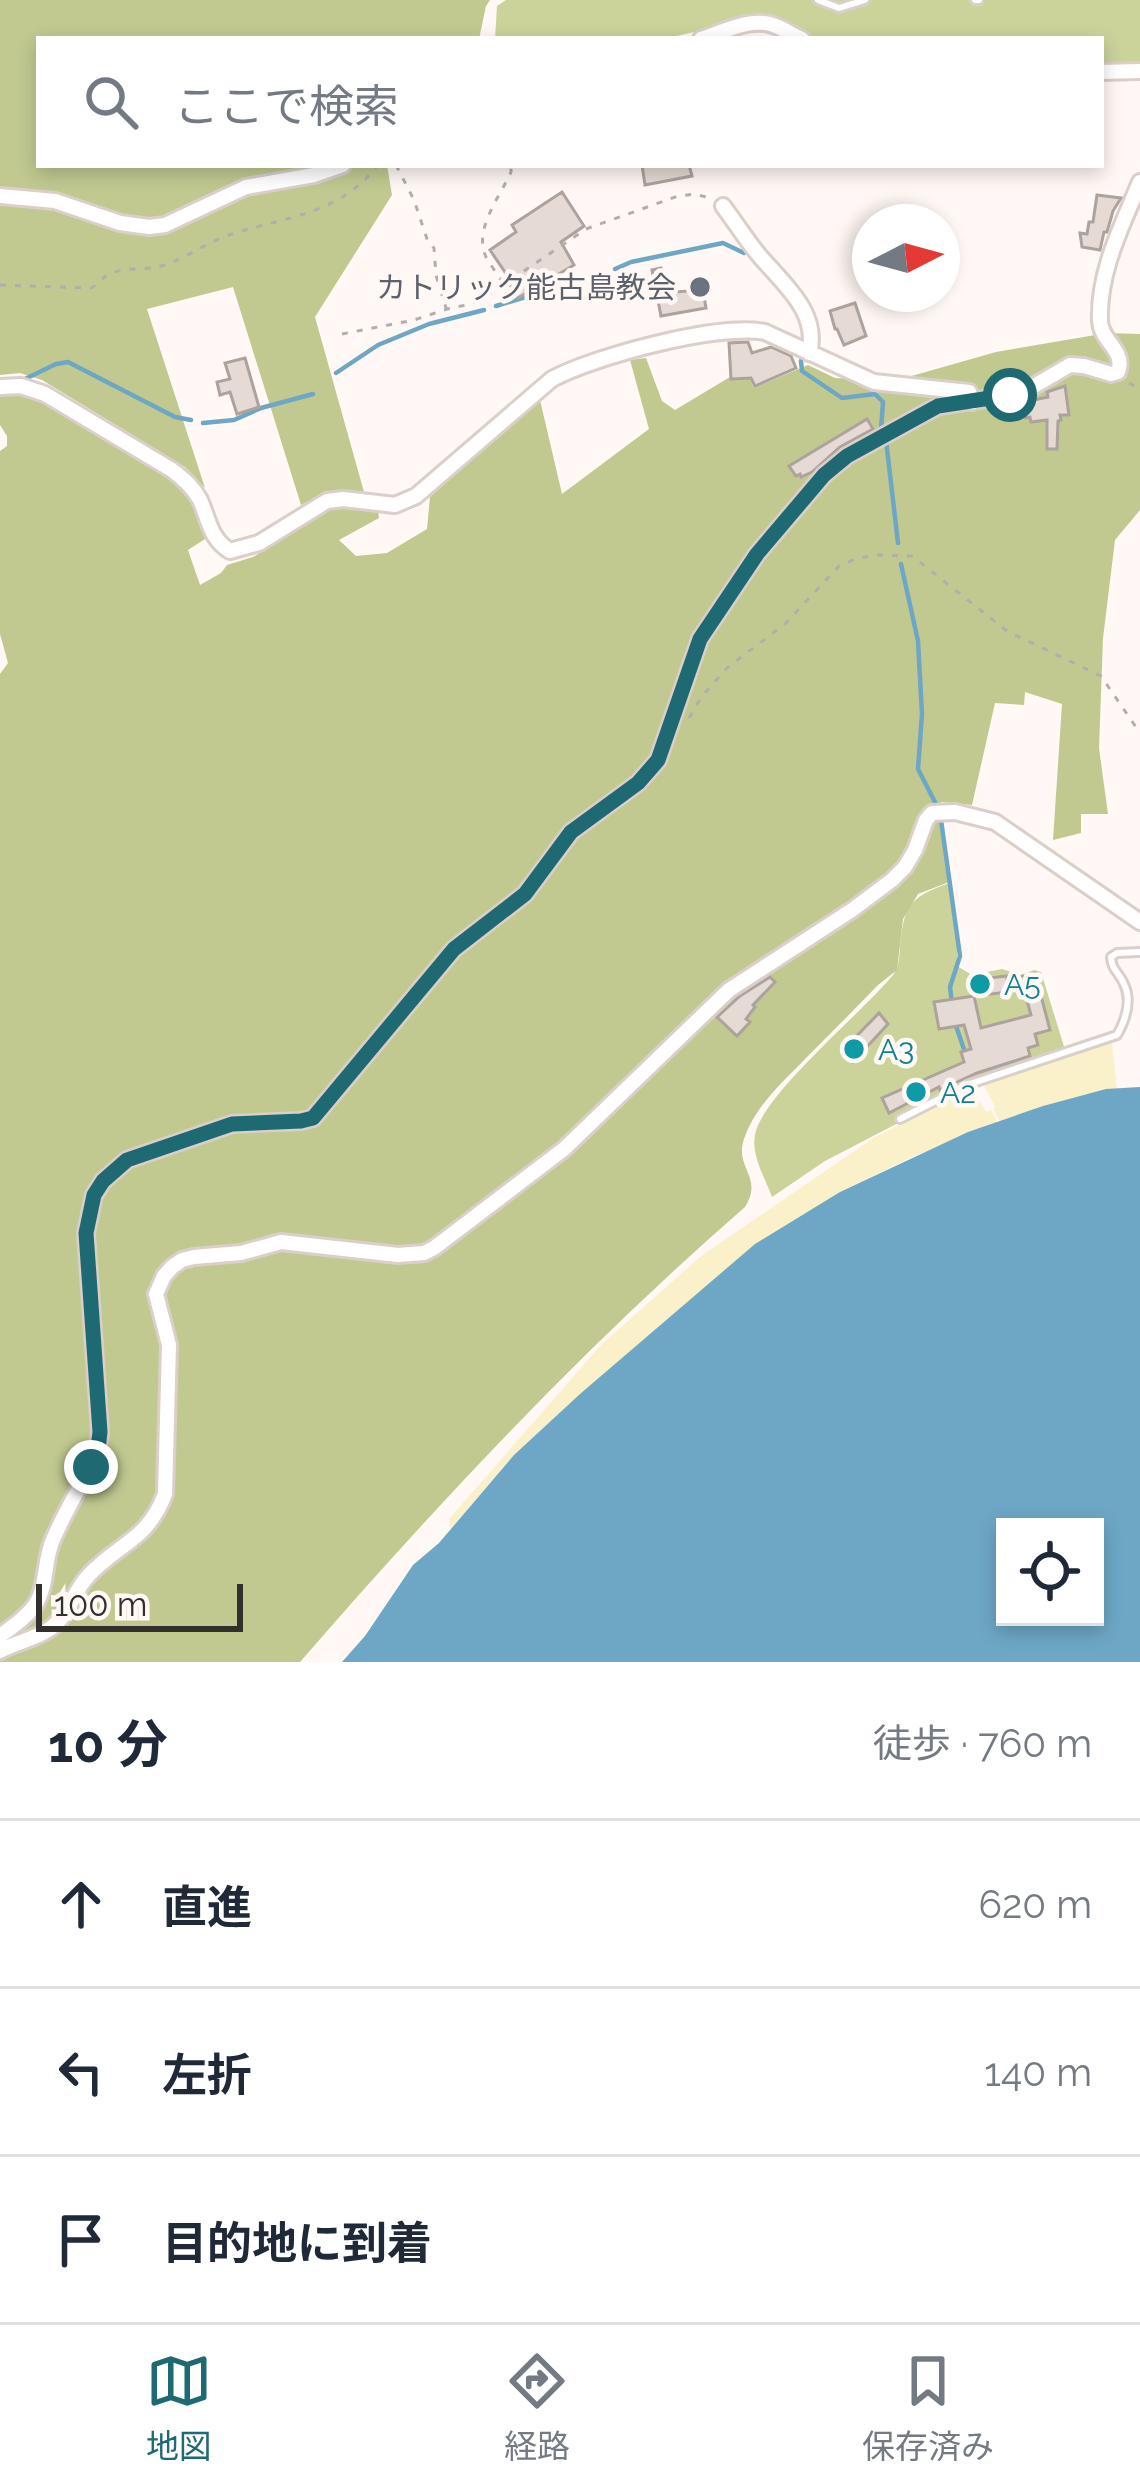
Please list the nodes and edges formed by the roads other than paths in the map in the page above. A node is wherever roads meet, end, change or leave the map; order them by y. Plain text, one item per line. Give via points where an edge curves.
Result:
1 (818, 0) edge
2 (865, 0) edge
3 (844, 4) edge
4 (710, 36) edge
5 (796, 36) edge
6 (1140, 71) edge
7 (1104, 72) edge
8 (334, 168) edge
9 (1140, 182) edge
10 (0, 196) edge
11 (723, 206) road end
12 (808, 353) junction
13 (0, 387) edge
14 (973, 402) junction
15 (1140, 922) edge
16 (1140, 952) edge
17 (900, 1119) dead end
18 (0, 1636) edge
19 (0, 1652) edge

1 - 3 lane
2 - 3 lane
4 - 5 street via 762,22
6 - 7 street
8 - 10 street via 246,187 149,227 55,201
9 - 14 street via 1107,266 1100,320 1120,358 1118,372 1070,365 1034,386
11 - 12 street via 802,306 813,330
12 - 13 street via 747,329 576,368 416,496 395,505 327,501 260,543 230,551 218,544 188,482 172,470 45,394
12 - 14 street via 874,382 969,392
14 - 18 street via 916,416 824,475 700,639 658,760 571,832 525,894 454,949 313,1118 232,1124 127,1160 103,1181 86,1233 98,1449 51,1544 35,1605
15 - 19 street via 994,822 932,813 892,880 728,990 564,1149 434,1248 398,1256 281,1242 182,1260 156,1294 169,1345 158,1513 89,1575 53,1627
16 - 17 lane via 1111,957 1128,1001 1117,1035 967,1085

